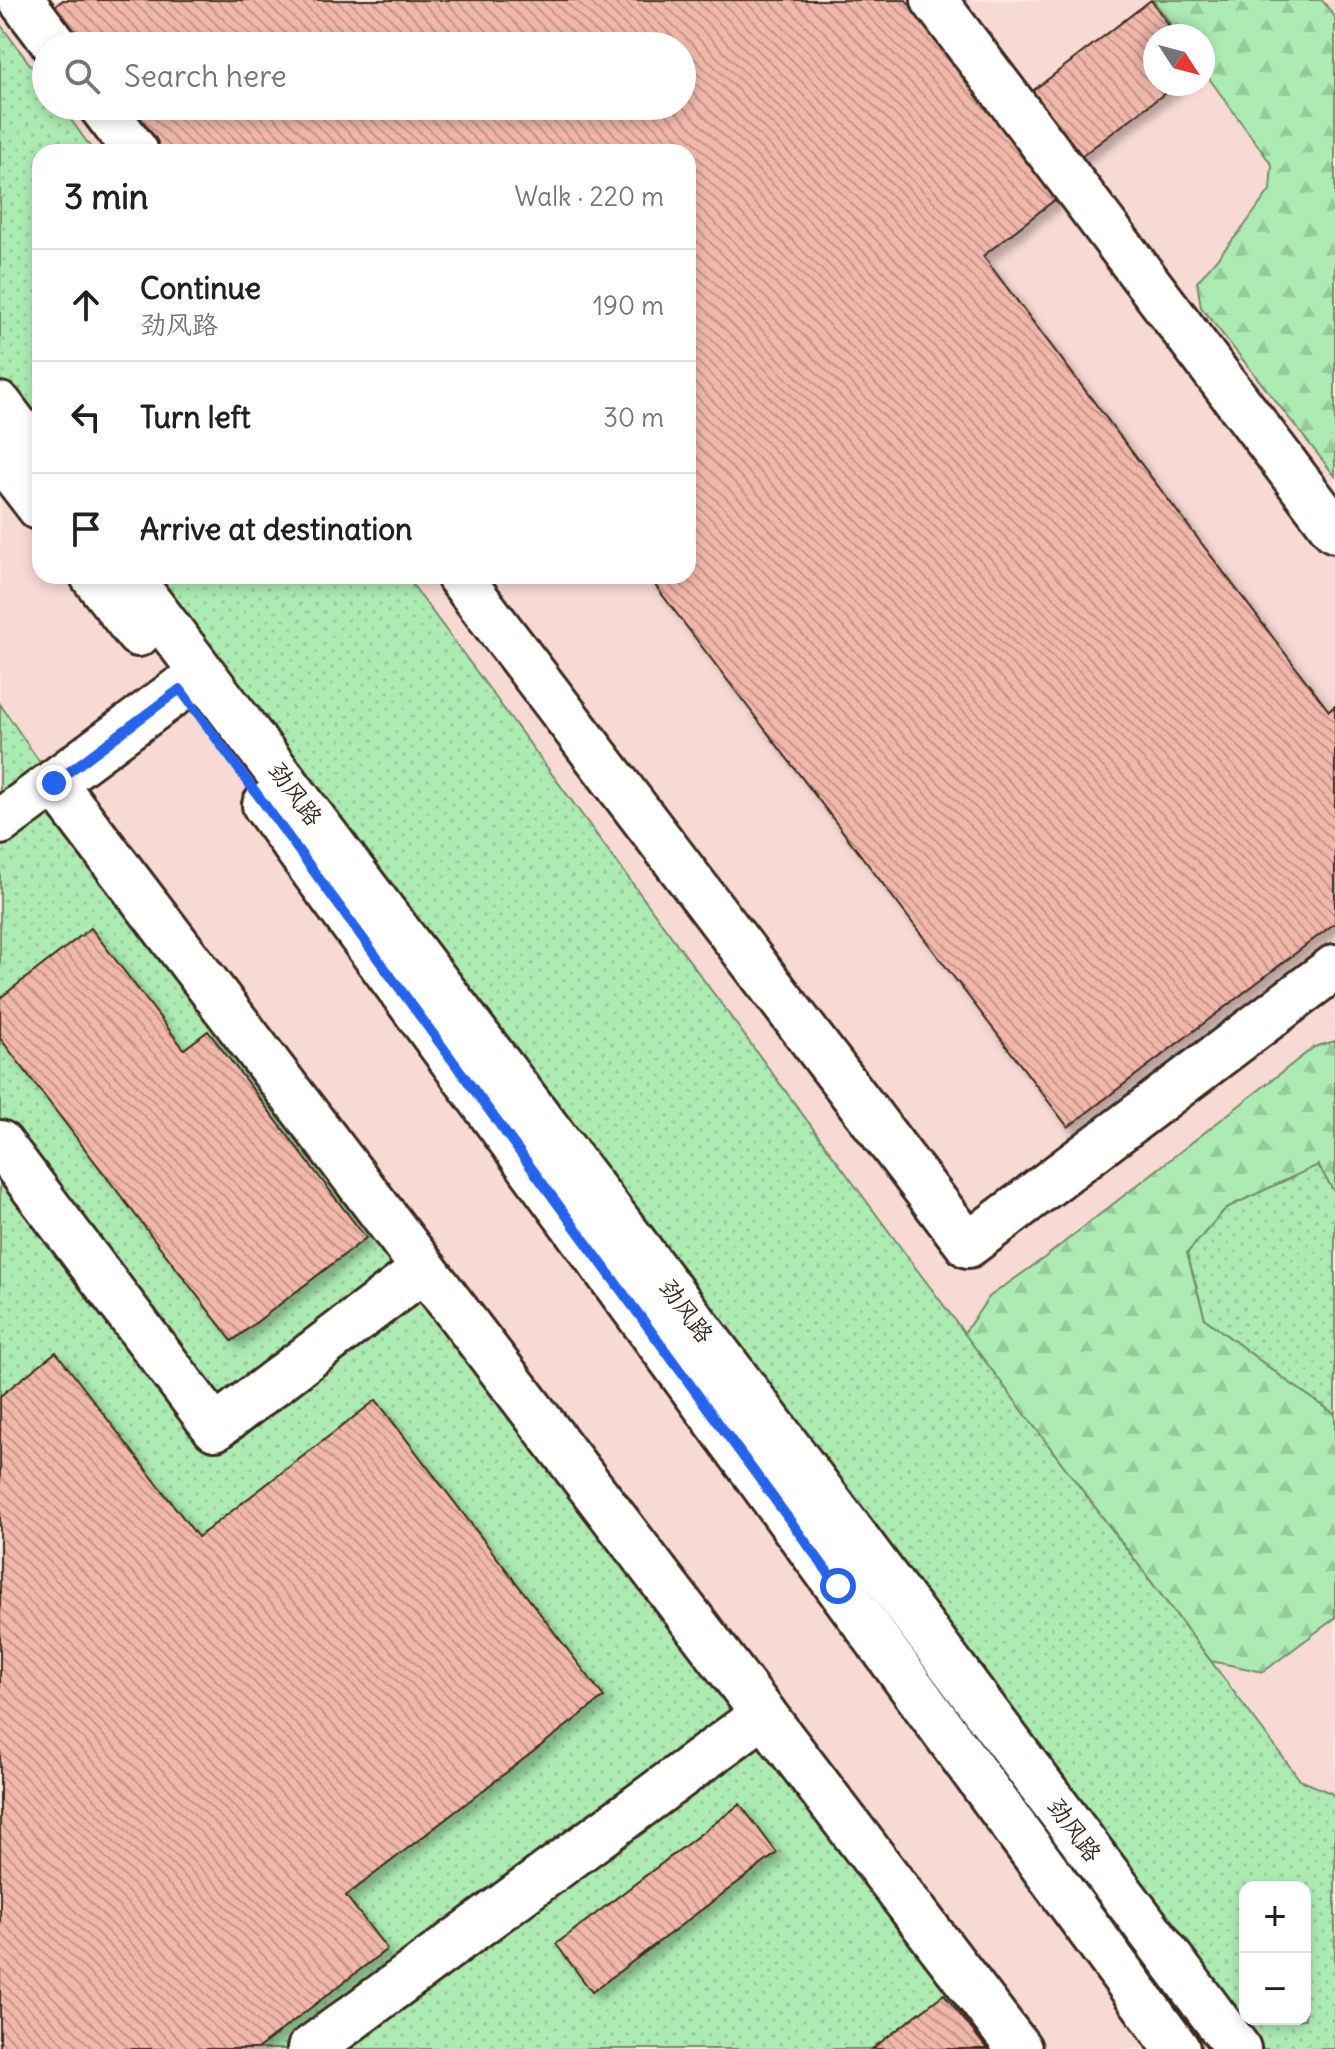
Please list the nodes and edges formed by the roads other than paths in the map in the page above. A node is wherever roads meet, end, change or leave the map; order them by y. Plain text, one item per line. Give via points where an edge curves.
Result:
1 (21, 0) edge
2 (934, 0) edge
3 (45, 32) edge
4 (112, 120) edge
5 (130, 144) edge
6 (0, 405) edge
7 (32, 447) edge
8 (0, 456) edge
9 (32, 498) edge
10 (1335, 530) edge
11 (99, 584) edge
12 (135, 584) edge
13 (465, 584) edge
14 (180, 689) junction
15 (54, 783) junction
16 (0, 822) edge
17 (1335, 967) edge
18 (0, 1143) edge
19 (424, 1269) junction
20 (764, 1714) junction
21 (310, 2049) edge
22 (1019, 2049) edge
23 (1177, 2049) edge
24 (1238, 2049) edge

1 - 3 street
2 - 10 street
4 - 5 street
6 - 7 street
8 - 9 street
11 - 14 street, 劲风路
12 - 24 street, 劲风路
13 - 17 street via 968,1245
14 - 15 street
14 - 23 street, 劲风路
15 - 16 street
15 - 19 street
18 - 19 street via 215,1428
19 - 20 street
20 - 21 street
20 - 22 street

